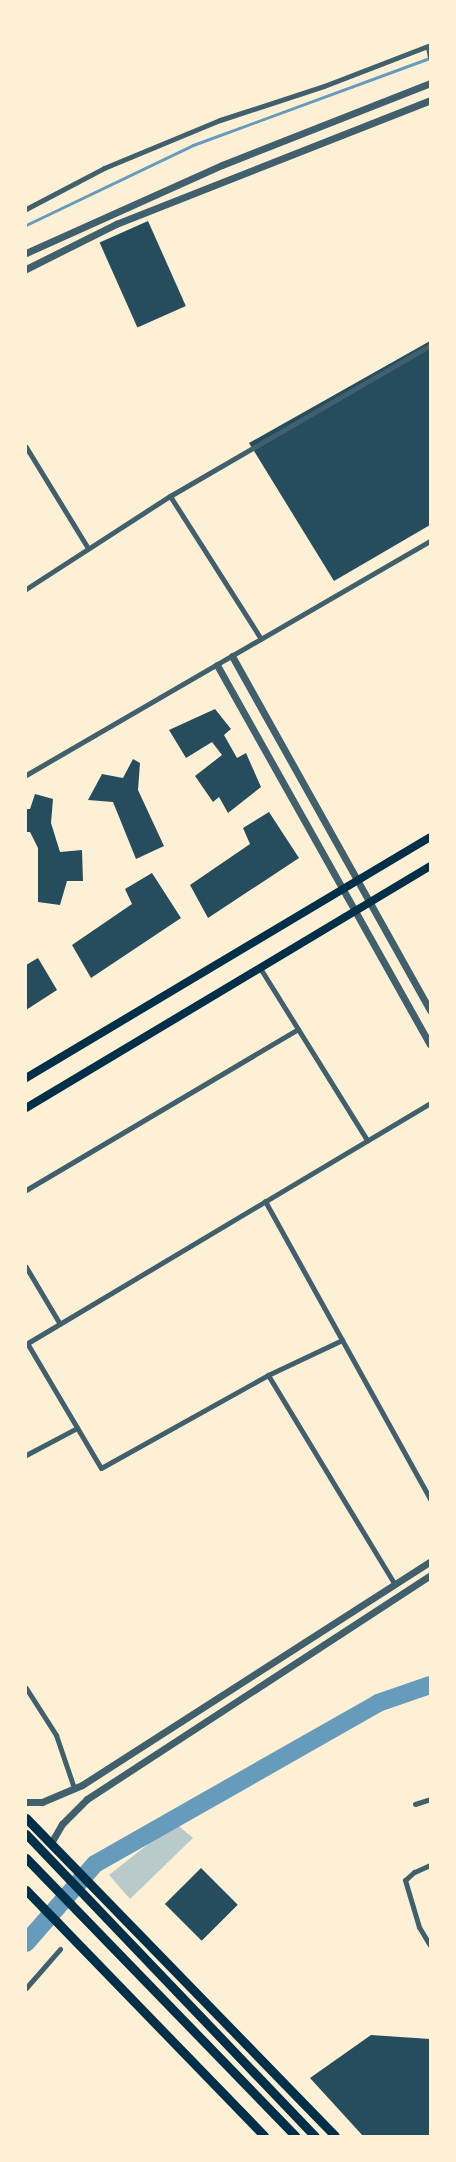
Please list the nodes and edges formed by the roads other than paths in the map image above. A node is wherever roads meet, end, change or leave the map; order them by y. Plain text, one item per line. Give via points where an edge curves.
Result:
1 (429, 46) edge
2 (430, 57) edge
3 (430, 84) edge
4 (430, 100) edge
5 (26, 209) edge
6 (26, 254) edge
7 (26, 269) edge
8 (430, 345) edge
9 (26, 447) edge
10 (170, 496) junction
11 (430, 541) edge
12 (88, 548) junction
13 (26, 589) edge
14 (261, 639) junction
15 (232, 656) junction
16 (217, 665) junction
17 (26, 775) edge
18 (430, 837) edge
19 (430, 866) edge
20 (359, 880) junction
21 (342, 890) junction
22 (369, 903) junction
23 (355, 912) junction
24 (260, 968) junction
25 (430, 1010) edge
26 (298, 1029) junction
27 (430, 1044) edge
28 (26, 1078) edge
29 (430, 1103) edge
30 (26, 1108) edge
31 (367, 1140) junction
32 (26, 1190) edge
33 (265, 1201) junction
34 (26, 1267) edge
35 (60, 1324) junction
36 (342, 1340) junction
37 (26, 1344) edge
38 (268, 1375) junction
39 (77, 1428) junction
40 (26, 1455) edge
41 (430, 1499) edge
42 (430, 1562) edge
43 (430, 1575) edge
44 (395, 1585) junction
45 (26, 1688) edge
46 (74, 1788) junction
47 (430, 1799) edge
48 (26, 1802) edge
49 (415, 1804) dead end
50 (26, 1818) edge
51 (26, 1834) edge
52 (51, 1843) junction
53 (26, 1858) edge
54 (430, 1865) edge
55 (26, 1890) edge
56 (430, 1945) edge
57 (60, 1949) dead end
58 (26, 1988) edge
59 (258, 2135) edge
60 (295, 2136) edge
61 (315, 2136) edge
62 (335, 2136) edge

1 - 2 street
1 - 5 street via 220,120 104,168
3 - 6 street via 222,165
4 - 7 street via 116,224
8 - 10 street
9 - 12 street
10 - 12 street
10 - 14 street
11 - 14 street
12 - 13 street
14 - 15 street
15 - 16 street
15 - 20 street
16 - 17 street
16 - 21 street
18 - 20 main road
19 - 22 main road
20 - 21 main road
20 - 22 street
21 - 23 street
21 - 28 main road
22 - 23 main road
22 - 25 street
23 - 24 main road
23 - 27 street
24 - 26 street
24 - 30 main road
26 - 31 street
26 - 32 street
29 - 31 street
31 - 33 street
33 - 35 street
33 - 36 street
34 - 35 street
35 - 37 street
36 - 38 street
36 - 41 street
37 - 39 street
38 - 39 street via 101,1468
38 - 44 street
39 - 40 street
42 - 44 street
43 - 52 street via 87,1799 62,1824
44 - 46 street
45 - 46 street via 56,1735
46 - 48 street via 42,1802
47 - 49 street
50 - 52 main road
51 - 61 main road
52 - 62 main road
53 - 60 main road
54 - 56 street via 405,1880 419,1927
55 - 59 main road
57 - 58 street

